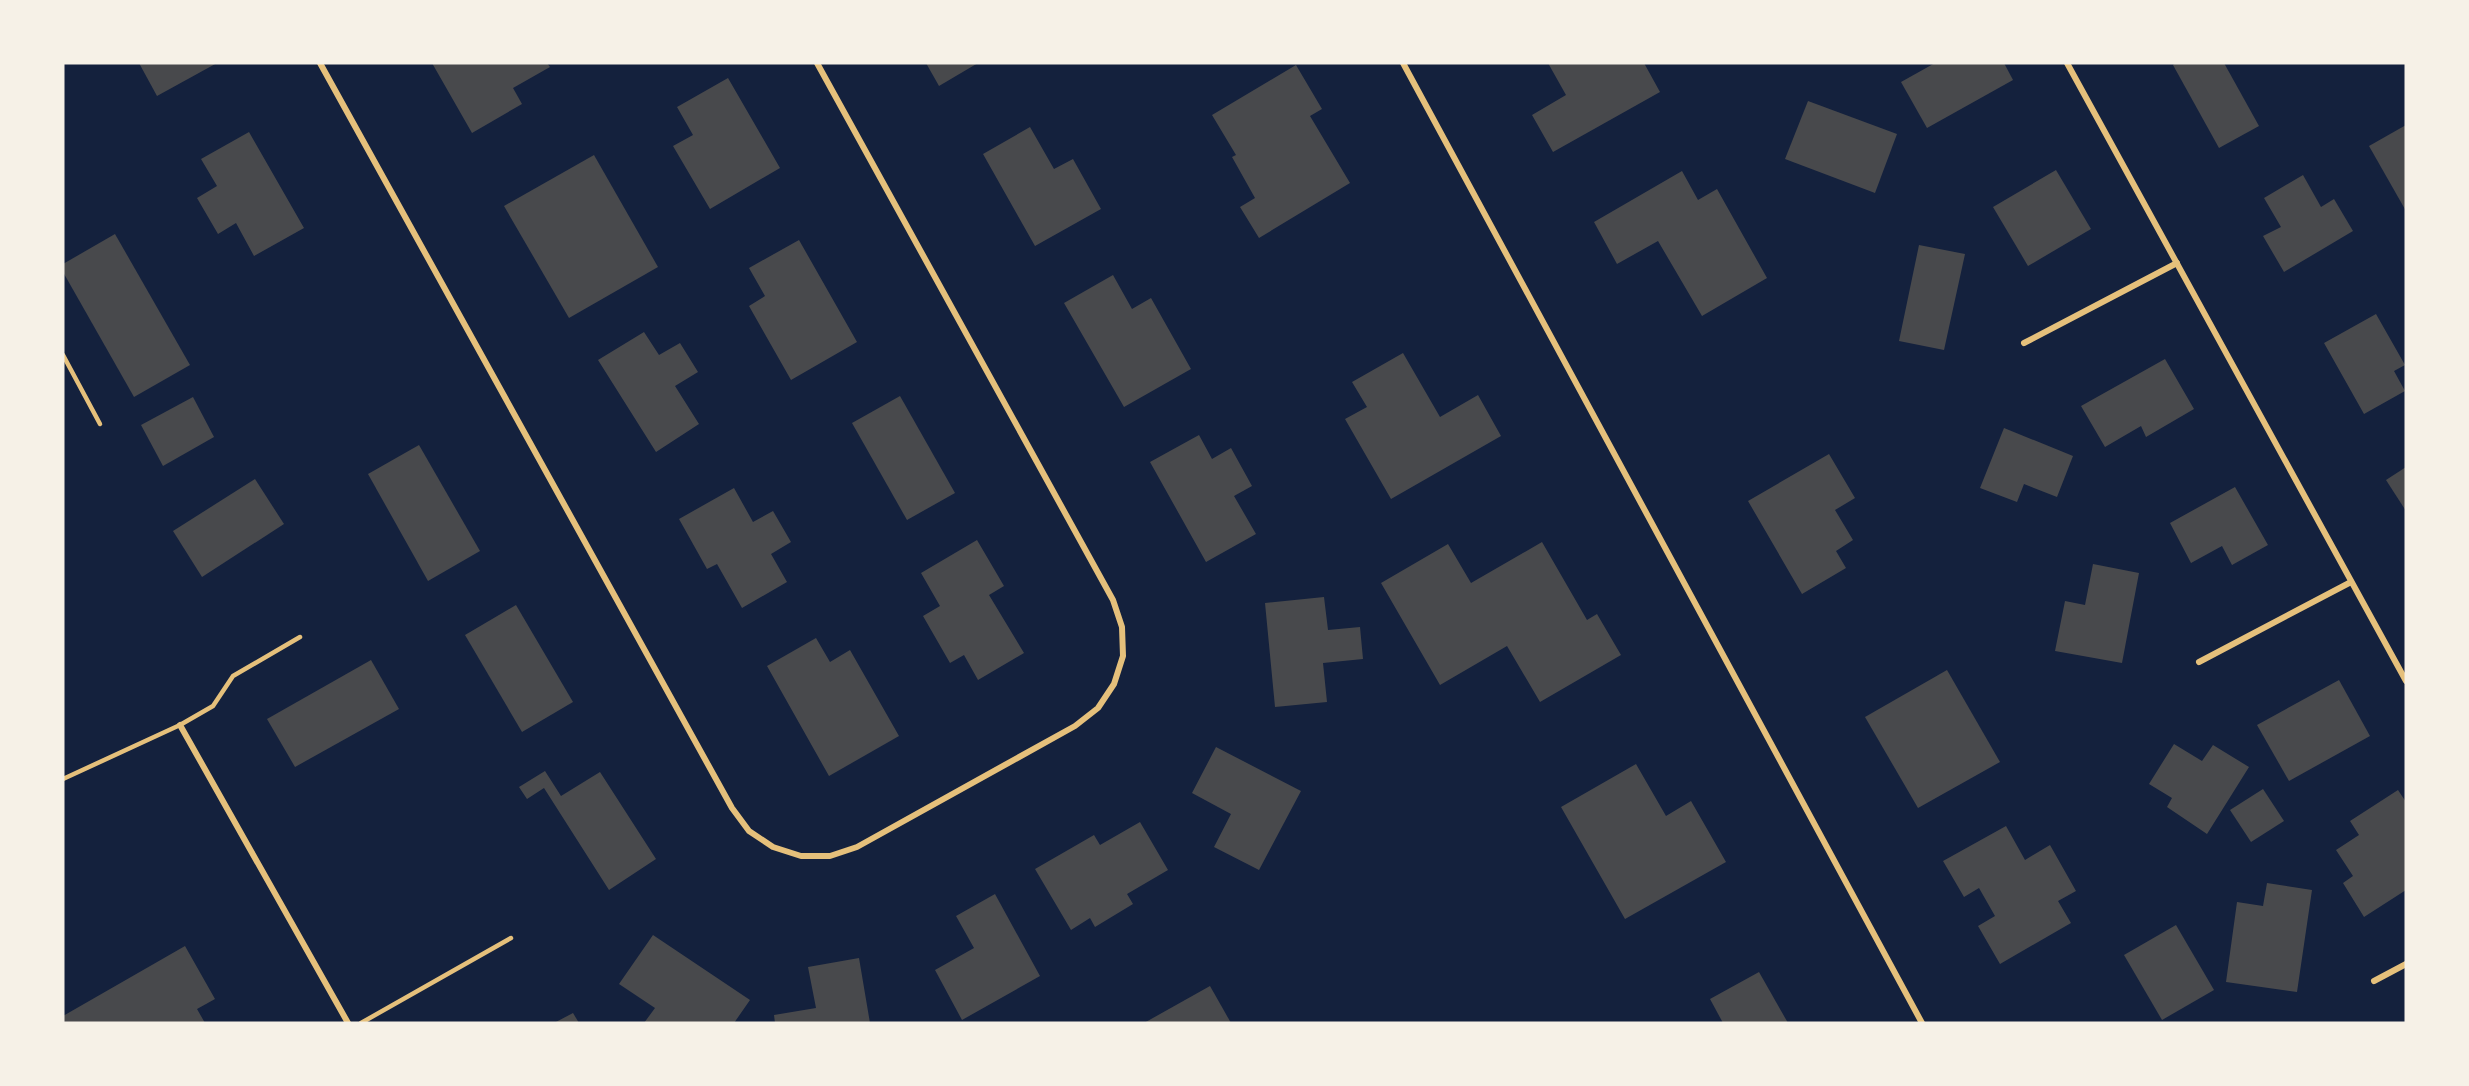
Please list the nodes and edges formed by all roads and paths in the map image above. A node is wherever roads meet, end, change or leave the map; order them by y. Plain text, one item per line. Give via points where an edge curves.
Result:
1 (320, 63) edge
2 (817, 63) edge
3 (1403, 63) edge
4 (2067, 63) edge
5 (2177, 263) junction
6 (2024, 343) dead end
7 (63, 355) edge
8 (100, 424) dead end
9 (2351, 582) junction
10 (300, 637) dead end
11 (2199, 662) dead end
12 (2406, 681) edge
13 (180, 725) junction
14 (63, 779) edge
15 (511, 938) dead end
16 (2406, 964) edge
17 (2374, 981) dead end
18 (348, 1023) edge
19 (361, 1023) edge
20 (1922, 1023) edge

1 - 2 street via 732,808 749,831 773,847 801,856 830,856 857,847 1075,726 1098,708 1114,684 1123,656 1123,637 1113,600
3 - 20 street
4 - 5 street
5 - 6 street
5 - 9 street
7 - 8 lane
9 - 11 street
9 - 12 street
10 - 13 lane via 233,676 213,706
13 - 14 lane
13 - 18 street
15 - 19 lane
16 - 17 street

